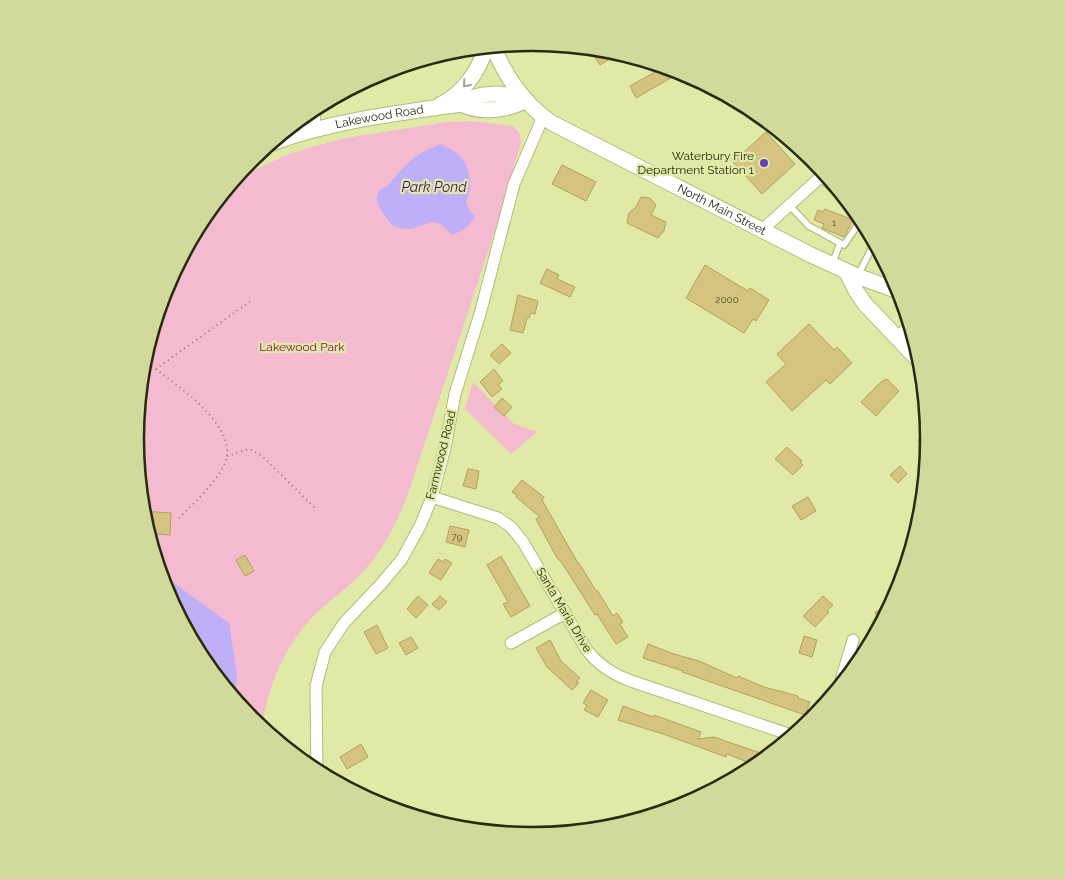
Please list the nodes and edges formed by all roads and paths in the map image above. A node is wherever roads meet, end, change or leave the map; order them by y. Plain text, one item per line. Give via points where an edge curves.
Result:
1 (497, 53) edge
2 (483, 55) edge
3 (525, 100) junction
4 (431, 109) junction
5 (543, 117) junction
6 (314, 119) edge
7 (314, 130) junction
8 (288, 138) edge
9 (819, 179) edge
10 (789, 206) junction
11 (857, 226) edge
12 (762, 230) junction
13 (840, 243) junction
14 (871, 248) edge
15 (832, 264) junction
16 (852, 273) junction
17 (889, 288) edge
18 (252, 300) dead end
19 (906, 332) edge
20 (899, 339) junction
21 (910, 352) edge
22 (152, 366) edge
23 (156, 369) junction
24 (228, 456) junction
25 (432, 497) junction
26 (315, 508) dead end
27 (179, 518) dead end
28 (565, 613) junction
29 (853, 640) dead end
30 (511, 643) dead end
31 (843, 673) edge
32 (786, 733) edge
33 (317, 762) edge

1 - 3 main road, North Main Street
2 -> 4 main road via 467,83 450,99
3 - 4 main road, Lakewood Road via 510,95 493,95
3 - 5 main road, North Main Street
4 - 7 main road, Lakewood Road
5 - 12 main road, North Main Street
5 - 25 street, Farmwood Road via 514,184 455,394
6 - 7 street
7 - 8 main road, Lakewood Road
9 - 10 street
10 - 12 street
10 - 13 lane via 809,226
11 - 13 lane via 844,245
12 - 15 main road, North Main Street
13 - 15 lane
14 - 16 lane
15 - 16 main road, North Main Street
16 - 17 main road, North Main Street
16 - 20 main road via 860,298
18 - 23 path
19 - 20 main road
20 - 21 main road
22 - 23 path
23 - 24 path via 220,427
24 - 26 path via 249,450 261,455
24 - 27 path via 216,478
25 - 28 street, Santa Maria Drive via 491,516 511,527
25 - 33 street, Farmwood Road via 402,559 344,623 325,652 316,686
28 - 30 street
28 - 32 street, Santa Maria Drive via 591,656 612,673
29 - 31 street

